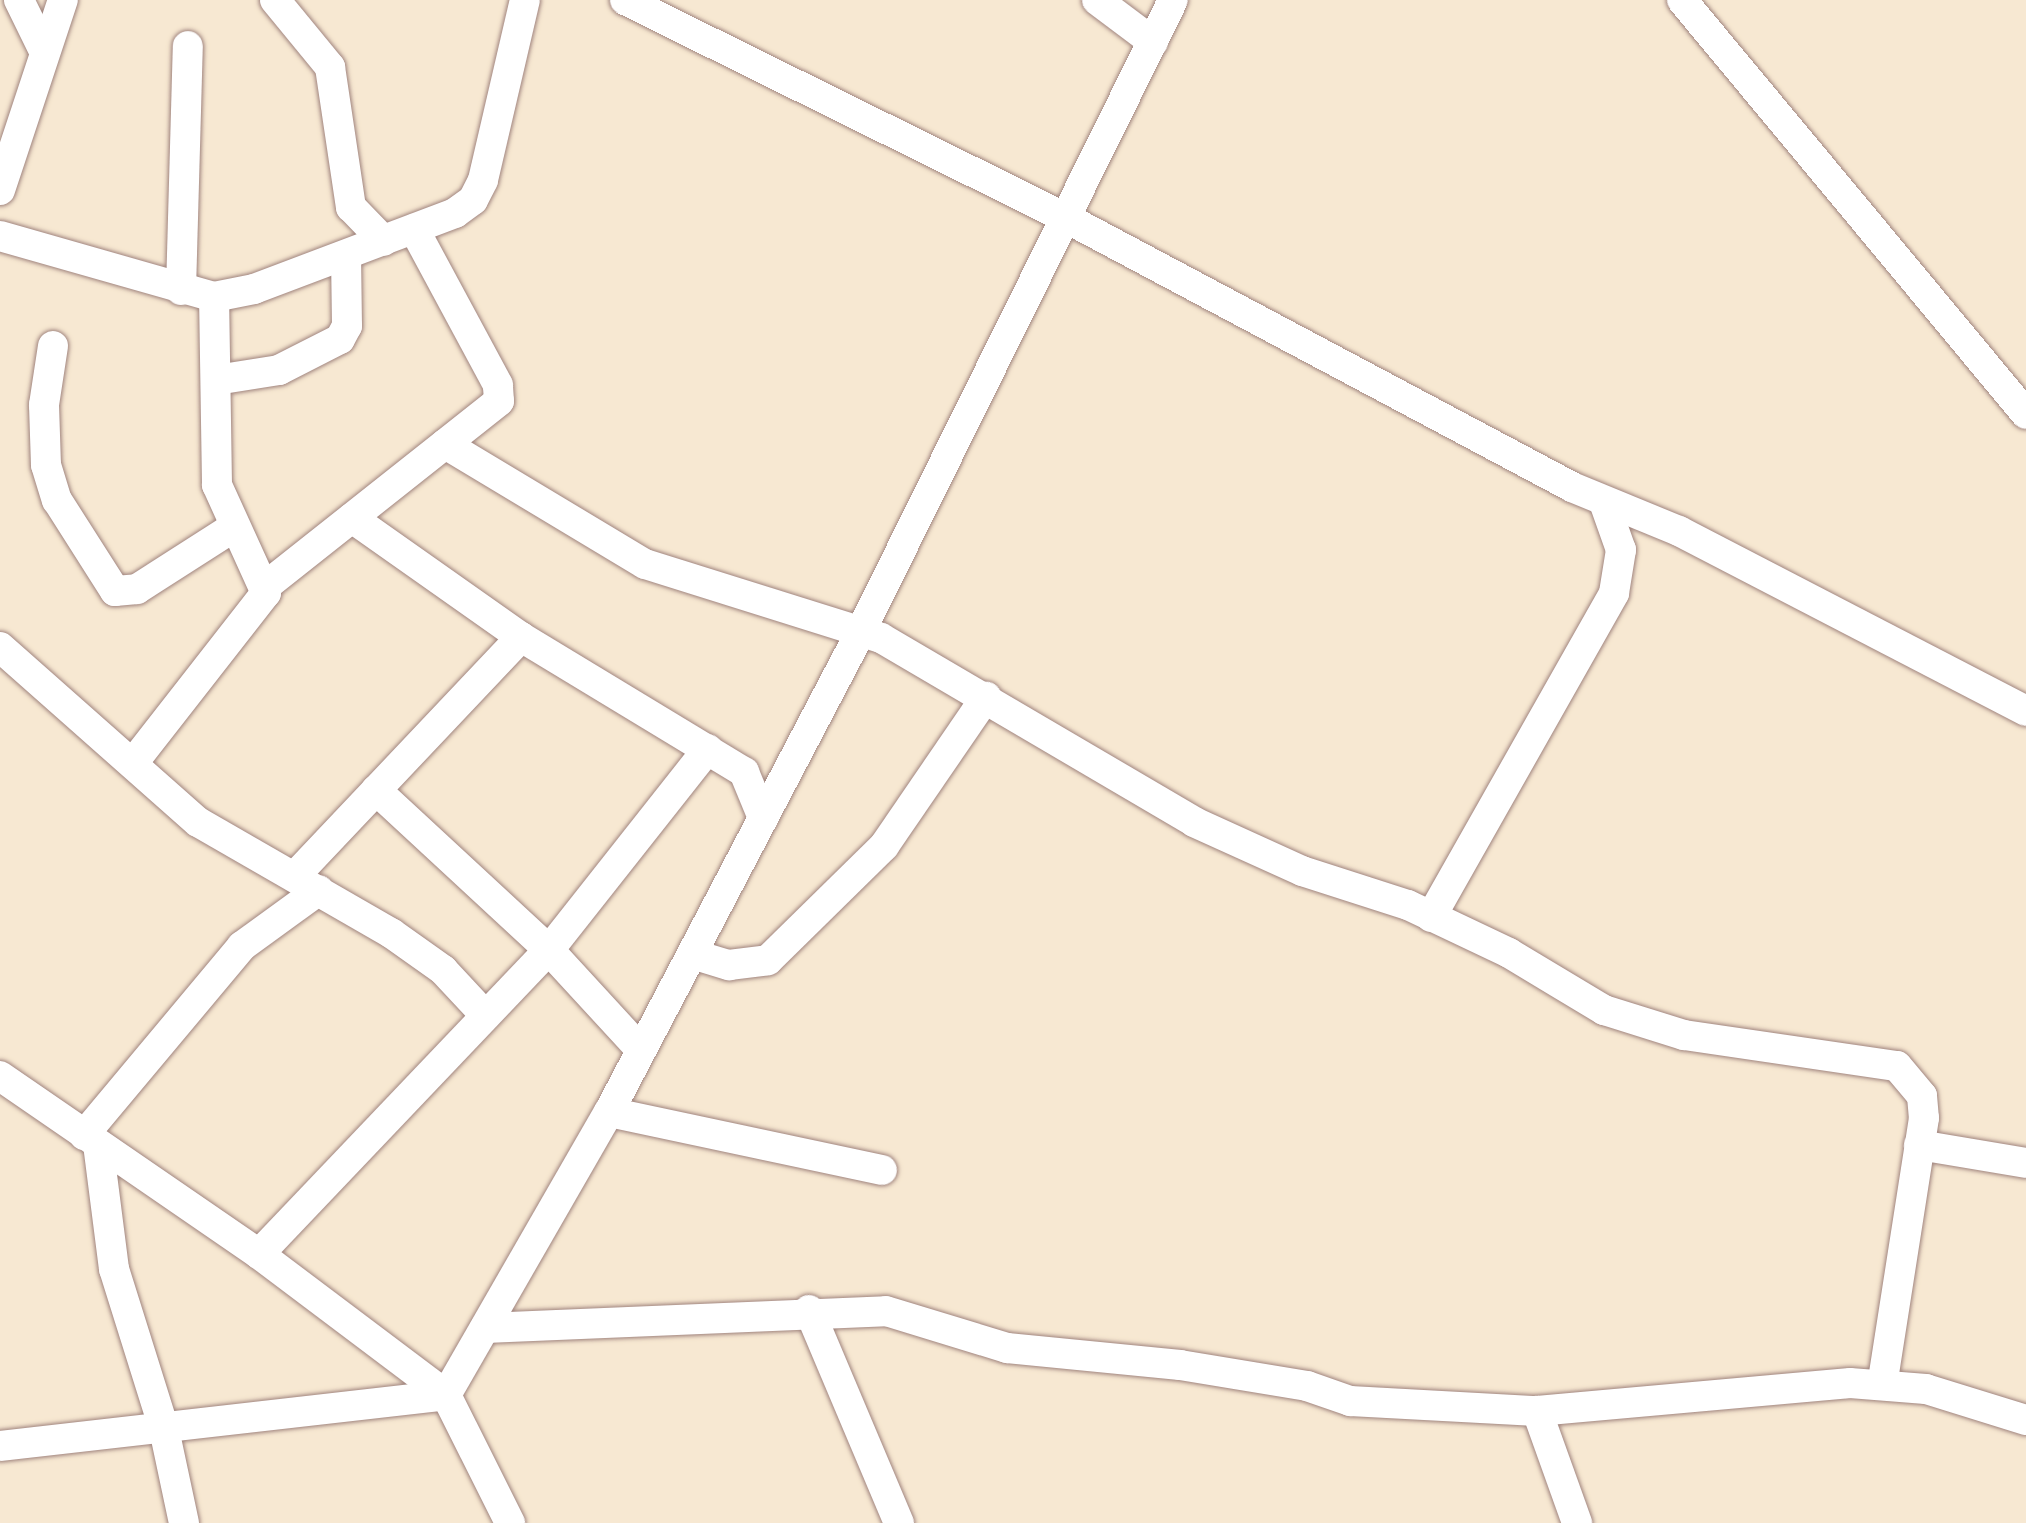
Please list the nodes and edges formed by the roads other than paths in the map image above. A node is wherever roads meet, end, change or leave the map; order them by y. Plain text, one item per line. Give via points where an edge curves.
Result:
1 (19, 0) edge
2 (63, 0) edge
3 (275, 0) edge
4 (525, 0) edge
5 (625, 0) edge
6 (1097, 0) edge
7 (1173, 0) edge
8 (1682, 0) edge
9 (1153, 42) junction
10 (188, 46) dead end
11 (44, 51) junction
12 (0, 190) edge
13 (1068, 219) junction
14 (414, 229) junction
15 (0, 236) edge
16 (384, 241) junction
17 (346, 256) junction
18 (181, 290) junction
19 (214, 297) junction
20 (53, 346) dead end
21 (216, 380) junction
22 (2026, 414) edge
23 (445, 444) junction
24 (1604, 502) junction
25 (352, 518) junction
26 (234, 527) junction
27 (267, 585) junction
28 (859, 635) junction
29 (522, 637) junction
30 (0, 647) edge
31 (986, 697) junction
32 (2026, 711) edge
33 (708, 749) junction
34 (133, 763) junction
35 (791, 764) junction
36 (744, 772) junction
37 (376, 790) junction
38 (763, 818) junction
39 (307, 883) junction
40 (1431, 917) junction
41 (549, 950) junction
42 (692, 954) junction
43 (484, 1014) junction
44 (641, 1049) junction
45 (6, 1084) edge
46 (609, 1112) junction
47 (91, 1139) junction
48 (1919, 1145) junction
49 (2026, 1163) edge
50 (882, 1170) dead end
51 (259, 1254) junction
52 (809, 1310) junction
53 (485, 1328) junction
54 (1882, 1385) junction
55 (446, 1395) junction
56 (1537, 1411) junction
57 (2026, 1420) edge
58 (164, 1429) junction
59 (0, 1446) edge
60 (184, 1523) edge
61 (510, 1523) edge
62 (899, 1523) edge
63 (1577, 1523) edge

1 - 11 street
2 - 11 street
3 - 16 street via 330,67 351,206
4 - 14 street via 483,180 473,200 455,213
5 - 13 street
6 - 9 street
7 - 9 street
8 - 22 street
9 - 13 street
10 - 18 street
11 - 12 street
13 - 24 street
13 - 28 street
14 - 16 street
14 - 23 street via 502,394
15 - 18 street
16 - 17 street
17 - 19 street
17 - 21 street via 347,326 340,340 279,370
18 - 19 street
19 - 21 street
20 - 26 street via 44,405 47,466 57,500 115,591 137,589
21 - 26 street via 217,485
23 - 25 street
23 - 28 street via 645,564
24 - 32 street via 1679,531
24 - 40 street via 1621,550 1614,593
25 - 27 street
25 - 29 street
26 - 27 street
27 - 34 street via 260,606
28 - 31 street via 881,638
28 - 35 street
29 - 33 street
29 - 37 street
30 - 34 street
31 - 40 street via 1194,822 1302,871
31 - 42 street via 884,846 768,960 729,965
33 - 36 street
33 - 41 street
34 - 39 street via 198,822
35 - 36 street
35 - 38 street
36 - 38 street
37 - 39 street
37 - 41 street
38 - 42 street
39 - 43 street via 443,970
39 - 47 street via 242,946
40 - 48 street via 1647,1027 1897,1066 1922,1096
41 - 43 street
41 - 44 street
42 - 44 street
43 - 51 street
44 - 46 street
45 - 47 street
46 - 50 street
46 - 53 street
47 - 51 street
47 - 58 street via 114,1269
48 - 49 street
48 - 54 street
51 - 55 street
52 - 53 street
52 - 56 street via 916,1316 1007,1348 1180,1365 1307,1386 1350,1401
52 - 62 street
53 - 55 street
54 - 56 street via 1796,1386
54 - 57 street via 1926,1389
55 - 58 street
55 - 61 street
56 - 63 street
58 - 59 street
58 - 60 street

